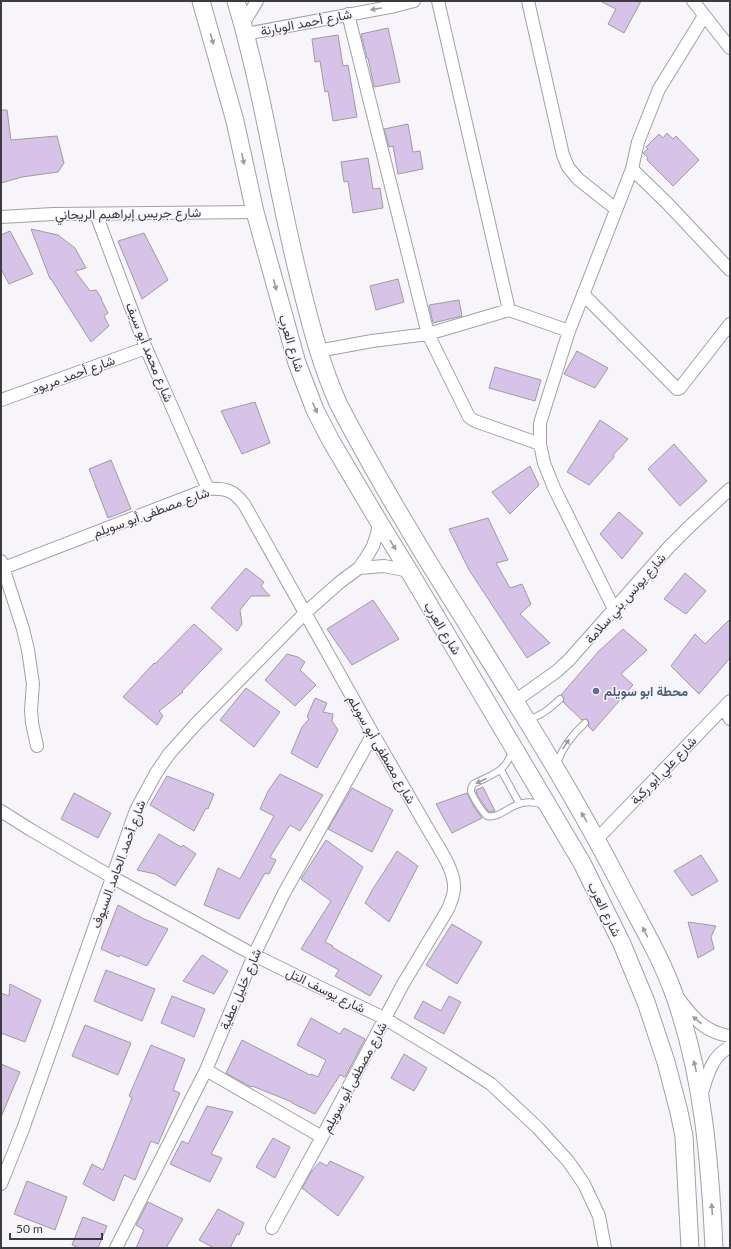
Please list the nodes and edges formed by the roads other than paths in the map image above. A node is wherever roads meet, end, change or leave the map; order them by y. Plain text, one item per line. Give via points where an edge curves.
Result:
1 (201, 1) edge
2 (236, 1) edge
3 (257, 1) edge
4 (414, 1) edge
5 (438, 1) edge
6 (528, 1) edge
7 (693, 1) edge
8 (348, 14) junction
9 (704, 16) junction
10 (244, 29) junction
11 (730, 48) edge
12 (632, 169) junction
13 (616, 209) junction
14 (255, 212) junction
15 (96, 214) junction
16 (1, 217) edge
17 (730, 270) edge
18 (583, 294) junction
19 (510, 310) junction
20 (730, 324) edge
21 (569, 331) junction
22 (428, 334) junction
23 (146, 348) junction
24 (318, 351) junction
25 (1, 400) edge
26 (540, 444) junction
27 (208, 489) junction
28 (730, 489) edge
29 (379, 522) junction
30 (2, 566) edge
31 (359, 568) junction
32 (409, 571) junction
33 (614, 609) junction
34 (305, 614) junction
35 (560, 699) dead end
36 (515, 701) junction
37 (727, 704) edge
38 (730, 718) edge
39 (526, 719) junction
40 (585, 723) dead end
41 (373, 734) junction
42 (512, 744) junction
43 (37, 746) dead end
44 (501, 770) junction
45 (556, 770) junction
46 (519, 803) junction
47 (549, 807) junction
48 (1, 811) edge
49 (597, 839) junction
50 (112, 878) junction
51 (254, 954) junction
52 (659, 960) junction
53 (634, 971) junction
54 (674, 992) junction
55 (384, 1018) junction
56 (730, 1036) edge
57 (730, 1047) edge
58 (206, 1070) junction
59 (701, 1097) junction
60 (322, 1137) junction
61 (710, 1176) junction
62 (686, 1178) junction
63 (1, 1184) edge
64 (272, 1228) dead end
65 (116, 1248) edge
66 (605, 1248) edge
67 (690, 1248) edge
68 (714, 1248) edge

1 -> 14 main road, شارع العرب via 235,121
2 - 10 main road, شارع العرب
3 - 10 street
4 -> 8 street, شارع أحمد الوبارنة
5 - 19 street
6 - 13 street via 563,155 568,167 578,179
7 - 9 street
8 - 10 street, شارع أحمد الوبارنة
8 - 22 street
9 - 11 street
9 - 12 street via 659,89 638,142
10 - 24 main road, شارع العرب via 262,101 286,224
12 - 13 street
12 - 17 street
13 - 18 street
14 - 15 street, شارع جريس إبراهيم الريحاني
14 -> 29 main road, شارع العرب via 296,363 331,441
15 - 16 street, شارع جريس إبراهيم الريحاني
15 - 23 street, شارع محمد أبو سيف
18 - 20 street via 677,389
18 - 21 street
19 - 21 street
19 - 22 street
21 - 26 street via 540,423
22 - 24 street
22 - 26 street via 469,417
23 - 25 street, شارع أحمد مريود
23 - 27 street, شارع محمد أبو سيف
24 - 36 main road, شارع العرب via 326,375 353,433 416,542
26 - 33 street via 554,488
27 - 30 street, شارع مصطفى أبو سويلم
27 - 34 street, شارع مصطفى أبو سويلم via 229,490 244,504
28 - 33 street, شارع يونس بني سلامة via 685,531
29 - 31 street, شارع أحمد الحامد السيوف via 373,546
29 -> 32 main road, شارع العرب
30 - 43 street via 28,650 33,684 32,723
31 - 32 street via 384,566
31 - 34 street, شارع أحمد الحامد السيوف
32 - 42 main road, شارع العرب
33 - 36 street, شارع يونس بني سلامة via 569,660
34 - 41 street, شارع مصطفى أبو سويلم
34 - 50 street, شارع أحمد الحامد السيوف via 194,725 156,773 136,810
35 - 39 lane via 540,715
36 - 39 main road, شارع العرب
37 - 38 street
37 - 49 street, شارع علي أبو ركبة
39 - 45 main road, شارع العرب
45 -> 40 lane via 567,742
41 - 51 street, شارع خليل عطية via 283,895
41 - 55 street, شارع مصطفى أبو سويلم via 432,836 449,868 454,885 448,909
42 - 44 lane via 510,758
42 - 47 main road, شارع العرب
44 - 46 lane
44 -> 46 lane via 474,784 472,792 485,815 490,817
49 -> 45 main road, شارع العرب
46 - 47 lane via 534,802
47 - 53 main road, شارع العرب via 592,882
48 - 50 street, شارع يوسف التل
52 -> 49 main road, شارع العرب
50 - 51 street, شارع يوسف التل
50 - 63 street, شارع أحمد الحامد السيوف
51 - 55 street, شارع يوسف التل
51 - 58 street, شارع خليل عطية
52 - 53 main road
52 - 54 main road, شارع العرب
53 - 62 main road, شارع العرب via 676,1093 684,1136
56 -> 54 street via 722,1035 693,1018
59 -> 54 main road, شارع العرب via 694,1061
55 - 60 street, شارع مصطفى أبو سويلم
55 - 66 street, شارع يوسف التل via 491,1084 538,1128 568,1161 584,1184 599,1216
57 - 59 street via 714,1061
58 - 60 street
58 - 65 street, شارع خليل عطية
59 - 61 main road, شارع العرب
60 - 64 street, شارع مصطفى أبو سويلم
61 - 62 main road
68 -> 61 main road, شارع العرب
62 - 67 main road, شارع العرب

